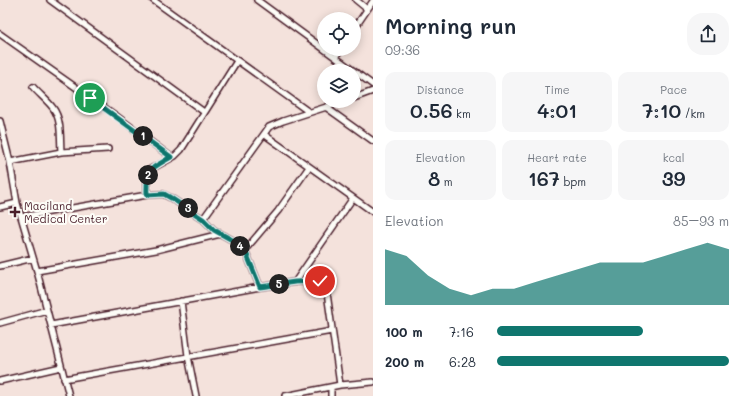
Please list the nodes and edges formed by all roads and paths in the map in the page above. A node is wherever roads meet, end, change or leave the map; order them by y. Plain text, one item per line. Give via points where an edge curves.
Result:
1 (50, 0) edge
2 (153, 0) edge
3 (257, 0) edge
4 (356, 0) edge
5 (373, 1) edge
6 (367, 9) junction
7 (361, 18) edge
8 (0, 34) edge
9 (317, 44) edge
10 (335, 57) edge
11 (237, 61) junction
12 (373, 85) edge
13 (33, 87) dead end
14 (373, 91) edge
15 (361, 95) edge
16 (327, 108) joint
17 (204, 112) junction
18 (310, 112) junction
19 (0, 122) edge
20 (265, 135) junction
21 (373, 141) edge
22 (108, 149) dead end
23 (61, 152) junction
24 (171, 157) junction
25 (10, 162) junction
26 (309, 167) junction
27 (147, 195) junction
28 (353, 198) junction
29 (17, 203) junction
30 (0, 207) edge
31 (373, 212) edge
32 (21, 217) junction
33 (203, 219) junction
34 (220, 234) junction
35 (245, 250) junction
36 (33, 258) junction
37 (0, 266) edge
38 (37, 271) junction
39 (295, 282) junction
40 (260, 287) junction
41 (181, 301) junction
42 (47, 310) junction
43 (0, 323) edge
44 (51, 325) junction
45 (332, 331) junction
46 (188, 356) junction
47 (61, 366) junction
48 (64, 379) junction
49 (0, 381) edge
50 (373, 382) edge
51 (340, 385) junction
52 (331, 388) junction
53 (69, 396) edge
54 (196, 396) edge
55 (288, 396) edge
56 (331, 396) edge

1 - 17 street
2 - 11 street
3 - 9 street
4 - 6 street
5 - 6 street
6 - 7 street
8 - 24 street
10 - 12 street
11 - 17 street
11 - 18 street
13 - 23 street via 57,115
14 - 15 street
16 - 18 street
16 - 21 street
17 - 24 street via 181,150
18 - 20 street via 269,127
19 - 25 street
20 - 26 street
20 - 33 street
22 - 23 street
23 - 25 street
24 - 27 street via 150,170 147,177
25 - 29 street
26 - 28 street
26 - 35 street via 278,211
27 - 32 street
27 - 33 street via 164,194
28 - 31 street
28 - 39 street
29 - 30 street
29 - 32 street
32 - 36 street
33 - 34 street
34 - 35 street
34 - 38 street via 156,250
35 - 40 street
36 - 37 street
36 - 38 street
38 - 42 street
39 - 40 street
39 - 45 street via 320,281 325,285
40 - 41 street
41 - 44 street
41 - 46 street
42 - 43 street
42 - 44 street
44 - 47 street
45 - 46 street
45 - 51 street
46 - 48 street
46 - 54 street
47 - 48 street
47 - 49 street
48 - 53 street
50 - 51 street
51 - 52 street
52 - 55 street
52 - 56 street

